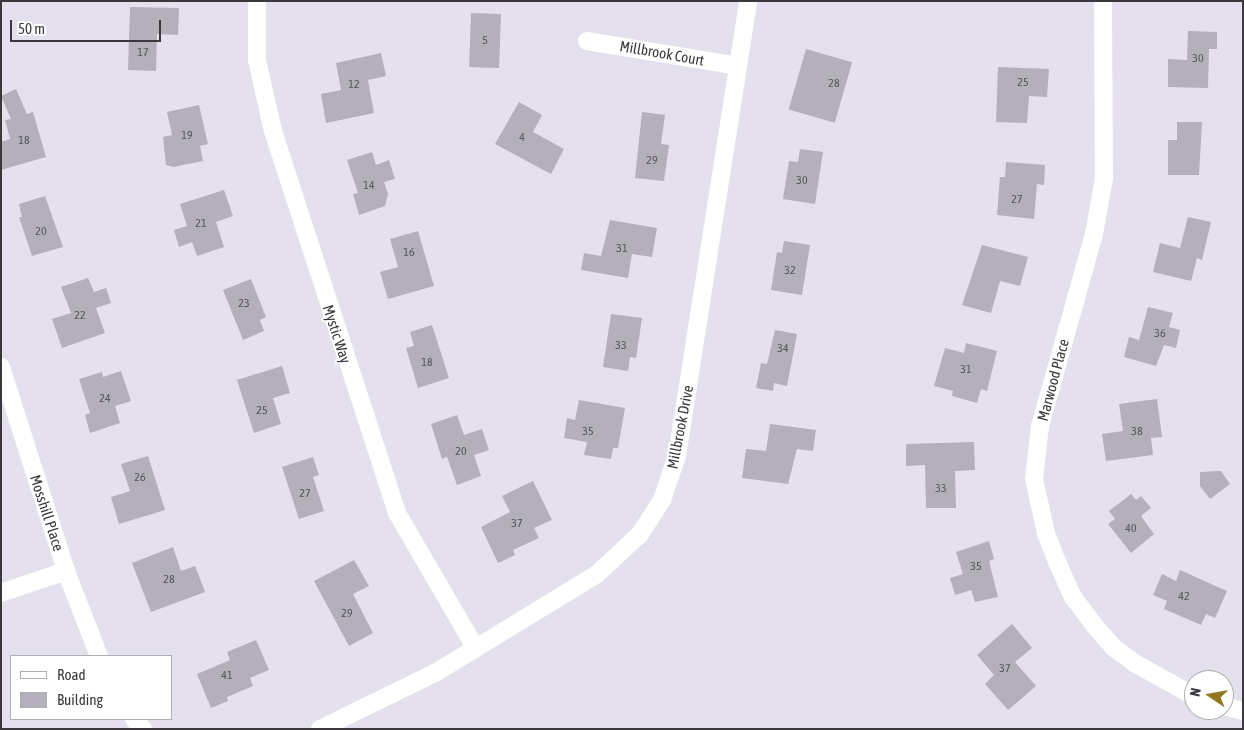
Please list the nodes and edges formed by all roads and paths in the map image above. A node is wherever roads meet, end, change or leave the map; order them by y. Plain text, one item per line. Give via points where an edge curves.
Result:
1 (257, 1) edge
2 (748, 1) edge
3 (1103, 1) edge
4 (587, 41) dead end
5 (738, 66) junction
6 (1, 367) edge
7 (66, 571) junction
8 (1, 592) edge
9 (475, 647) junction
10 (99, 655) edge
11 (1184, 690) edge
12 (320, 729) edge

1 - 9 street, Mystic Way via 257,60 273,131 397,513
2 - 5 street, Millbrook Drive
3 - 11 street, Marwood Place via 1104,178 1094,234 1040,426 1034,479 1046,533 1074,597 1114,648
4 - 5 street, Millbrook Court
5 - 9 street, Millbrook Drive via 677,456 662,500 640,534 597,574
6 - 7 street, Mosshill Place
7 - 8 street
7 - 10 street, Mosshill Place
9 - 12 street, Millbrook Drive via 435,674

